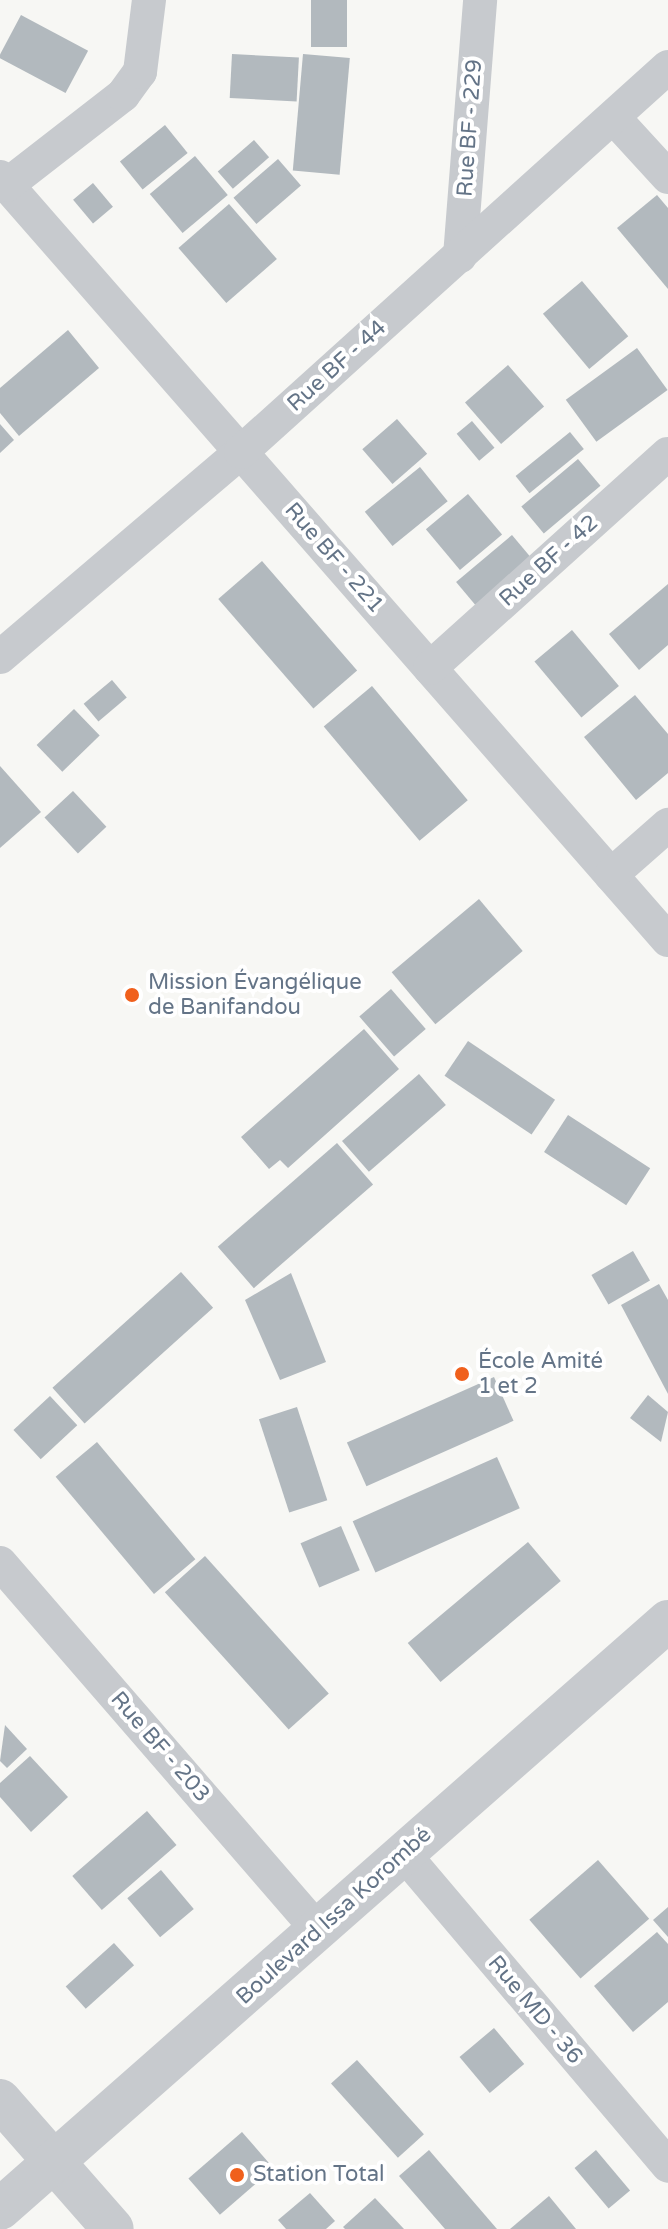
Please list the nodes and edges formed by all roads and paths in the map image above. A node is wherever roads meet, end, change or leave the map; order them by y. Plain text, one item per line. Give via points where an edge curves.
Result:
1 (149, 0) edge
2 (480, 0) edge
3 (668, 67) edge
4 (614, 118) junction
5 (668, 177) edge
6 (4, 181) edge
7 (460, 256) junction
8 (241, 452) junction
9 (668, 454) edge
10 (0, 657) edge
11 (430, 668) junction
12 (668, 825) edge
13 (611, 875) junction
14 (668, 940) edge
15 (0, 1563) edge
16 (668, 1621) edge
17 (403, 1853) junction
18 (319, 1931) junction
19 (0, 2100) edge
20 (56, 2164) junction
21 (668, 2166) edge
22 (0, 2209) edge
23 (113, 2229) edge

1 - 6 street via 140,72 123,95
2 - 7 street, Rue BF - 229
3 - 4 street, Rue BF - 44
4 - 5 street
4 - 7 street, Rue BF - 44
6 - 8 street, Rue BF - 221
7 - 8 street, Rue BF - 44
8 - 10 street, Rue BF - 44
8 - 11 street, Rue BF - 221
9 - 11 street, Rue BF - 42
11 - 13 street, Rue BF - 221
12 - 13 street
13 - 14 street, Rue BF - 221
15 - 18 street, Rue BF - 203
16 - 17 street, Boulevard Issa Korombé
17 - 18 street, Boulevard Issa Korombé
17 - 21 street, Rue MD - 36
18 - 20 street, Boulevard Issa Korombé
19 - 20 street
20 - 22 street, Boulevard Issa Korombé
20 - 23 street

